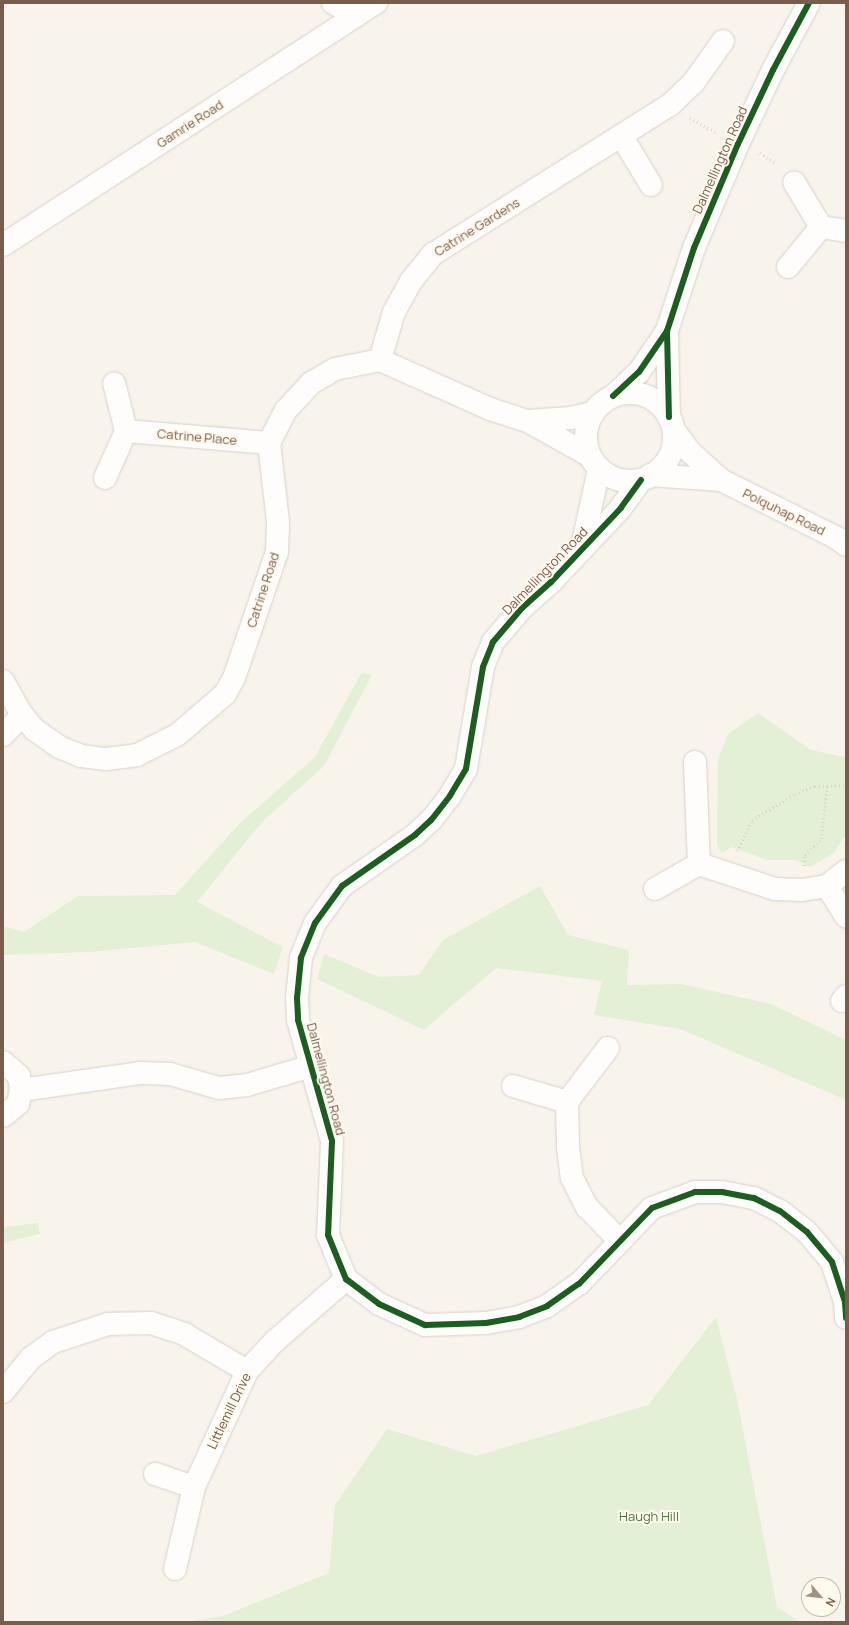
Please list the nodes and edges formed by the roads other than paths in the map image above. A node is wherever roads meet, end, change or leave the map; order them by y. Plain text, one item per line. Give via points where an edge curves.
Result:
1 (333, 3) edge
2 (376, 3) edge
3 (809, 3) edge
4 (356, 16) junction
5 (723, 41) dead end
6 (622, 137) junction
7 (794, 182) road end
8 (652, 185) dead end
9 (821, 227) junction
10 (846, 231) edge
11 (3, 245) edge
12 (788, 267) dead end
13 (667, 331) junction
14 (380, 360) junction
15 (114, 383) dead end
16 (613, 396) junction
17 (593, 413) junction
18 (528, 421) junction
19 (671, 423) junction
20 (126, 431) junction
21 (269, 443) junction
22 (594, 462) junction
23 (646, 477) junction
24 (105, 478) dead end
25 (721, 480) junction
26 (846, 545) edge
27 (582, 547) junction
28 (3, 681) edge
29 (22, 715) junction
30 (3, 735) edge
31 (695, 762) dead end
32 (699, 864) junction
33 (846, 871) edge
34 (827, 886) junction
35 (655, 889) dead end
36 (846, 916) edge
37 (608, 1048) dead end
38 (3, 1062) edge
39 (311, 1066) junction
40 (513, 1086) dead end
41 (21, 1090) junction
42 (567, 1102) junction
43 (3, 1116) edge
44 (620, 1242) junction
45 (346, 1279) junction
46 (846, 1307) edge
47 (247, 1371) junction
48 (3, 1392) edge
49 (155, 1474) dead end
50 (194, 1487) junction
51 (175, 1569) dead end

1 - 4 street
2 - 4 street, Gamrie Road
3 - 13 street, Dalmellington Road via 773,70 738,144 694,248
4 - 11 street, Gamrie Road
5 - 6 street, Catrine Gardens via 694,82 670,105
6 - 8 street
6 - 14 street, Catrine Gardens via 433,254 411,280 394,312
7 - 9 street
9 - 10 street
9 - 12 street
13 - 16 street, Dalmellington Road via 639,372
13 - 19 street, Dalmellington Road
14 - 18 street via 490,409
14 - 21 street via 334,369 311,383 286,410
15 - 20 street
16 - 17 street, Dalmellington Road
16 - 19 street via 638,393 656,401
17 - 18 street via 571,418
17 - 22 street, Dalmellington Road via 589,420 586,443
18 - 22 street
19 - 23 street, Dalmellington Road via 671,454 659,470
19 - 25 street, Polquhap Road via 689,451
20 - 21 street, Catrine Place
20 - 24 street
21 - 29 street, Catrine Road via 278,522 277,552 234,678 225,694 177,735 137,755 106,759 82,756 59,747 35,730
22 - 23 street via 616,479
22 - 27 street, Dalmellington Road
23 - 25 street, Polquhap Road
23 - 27 street, Dalmellington Road via 621,508
25 - 26 street, Polquhap Road via 837,538
27 - 39 street, Dalmellington Road via 551,582 522,608 493,642 483,667 466,769 450,796 415,835 342,886 315,923 301,958 297,998 298,1020
28 - 29 street, Catrine Road
29 - 30 street
31 - 32 street
32 - 34 street via 775,889 802,890
32 - 35 street
33 - 34 street
34 - 36 street
37 - 42 street
38 - 41 street via 19,1076
39 - 41 street via 247,1085 219,1088 170,1074 140,1073
39 - 45 street, Dalmellington Road via 332,1141 328,1235
40 - 42 street
41 - 43 street via 18,1104
42 - 44 street via 572,1178 587,1207
44 - 45 street via 579,1284 547,1306 519,1317 486,1322 425,1325 379,1304
44 - 46 street via 652,1208 673,1198 695,1192 722,1192 754,1198 780,1211 807,1232 832,1262
45 - 47 street, Littlemill Drive via 274,1342
47 - 48 street via 184,1334 151,1323 108,1324 53,1342 31,1358
47 - 50 street, Littlemill Drive
49 - 50 street
50 - 51 street, Littlemill Drive

